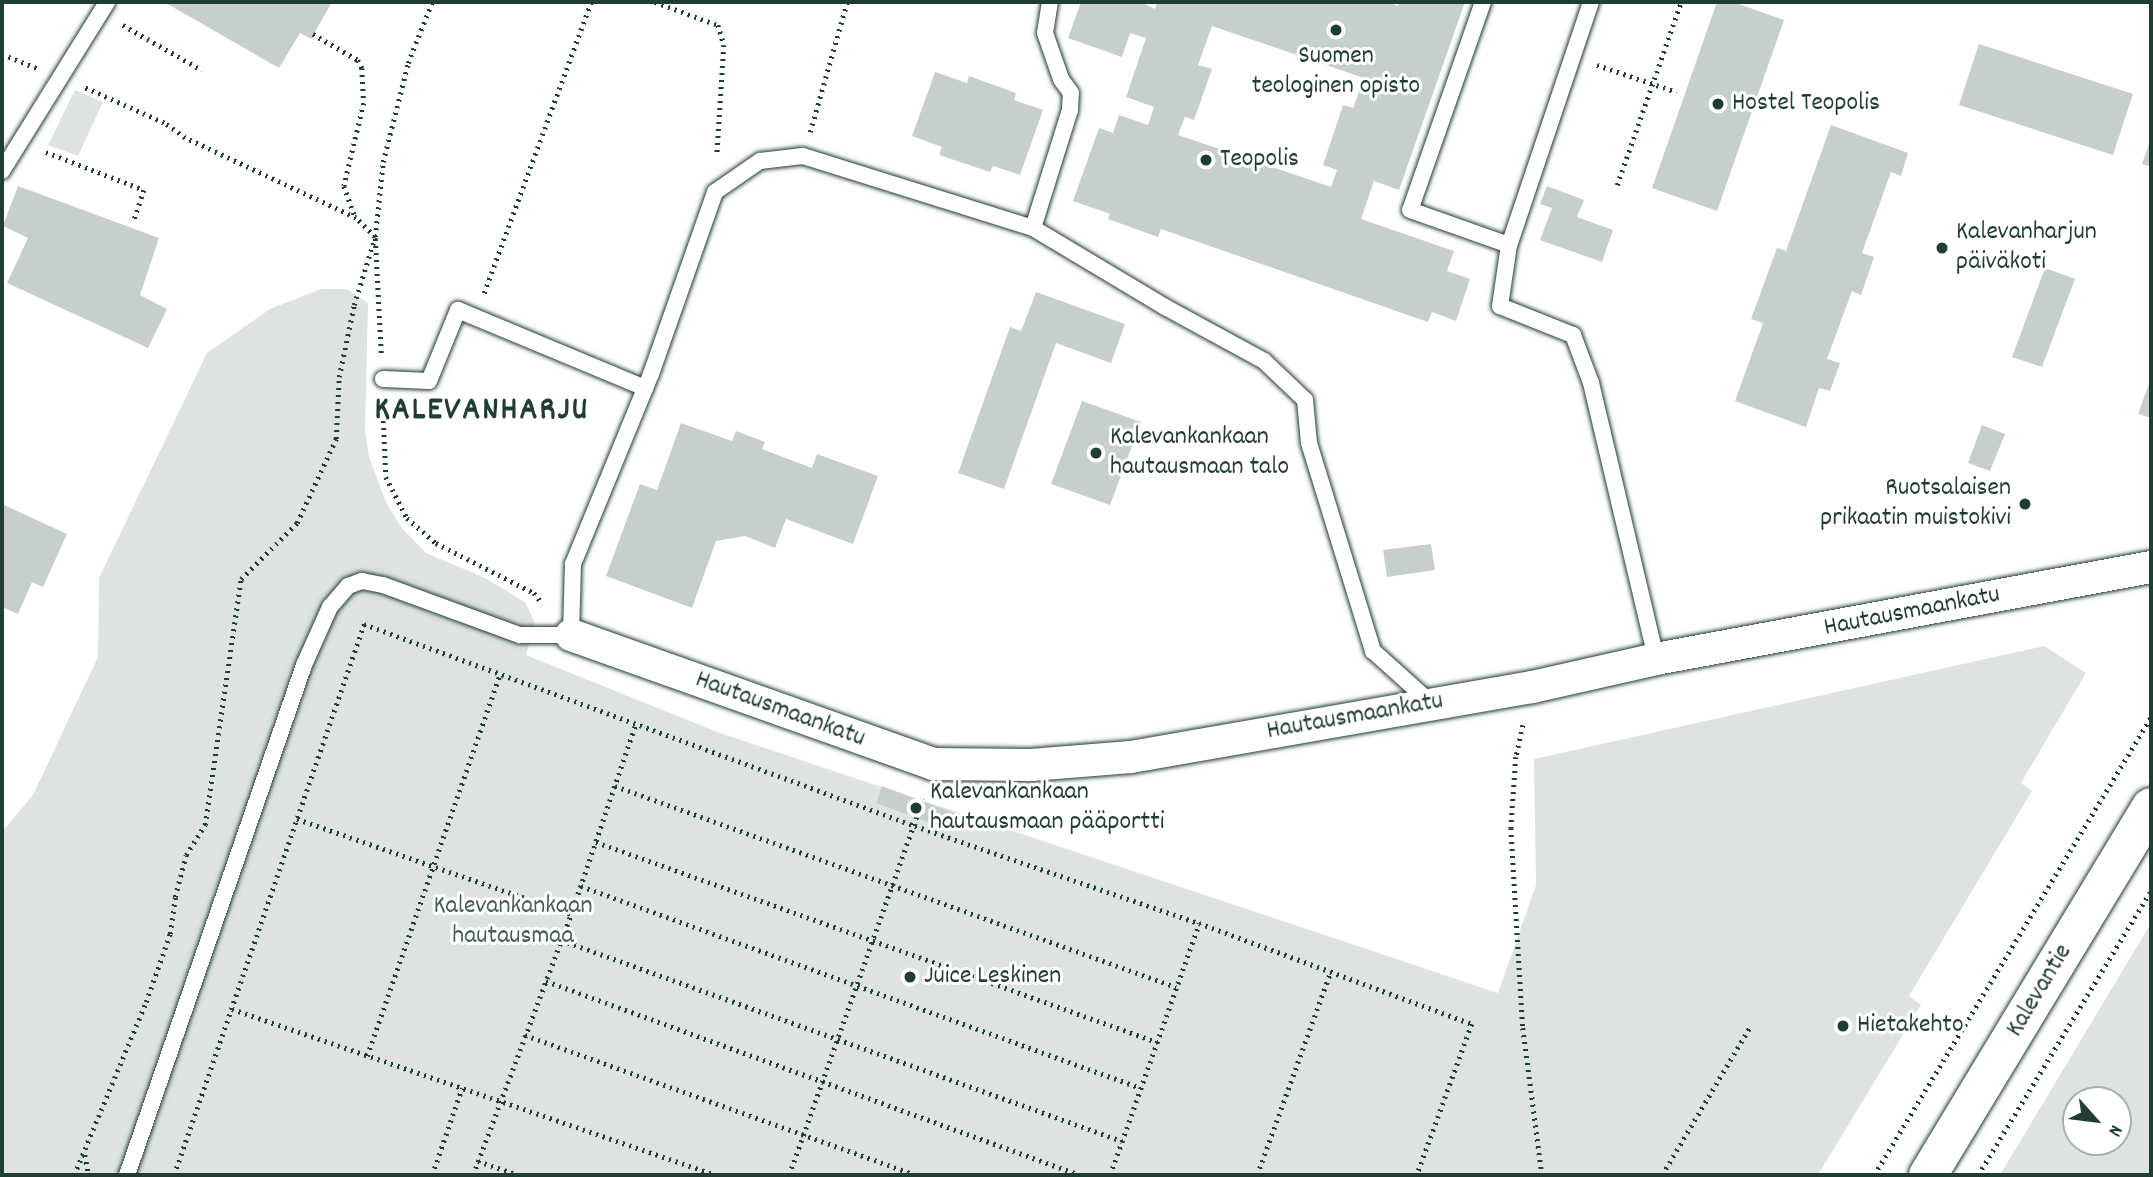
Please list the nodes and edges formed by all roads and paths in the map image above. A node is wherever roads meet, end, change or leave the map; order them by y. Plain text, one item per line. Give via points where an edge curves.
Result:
1 (591, 2) edge
2 (655, 2) edge
3 (847, 2) edge
4 (1050, 2) edge
5 (1483, 2) edge
6 (1591, 2) edge
7 (1681, 2) edge
8 (104, 7) edge
9 (313, 34) dead end
10 (1573, 56) junction
11 (202, 70) dead end
12 (62, 78) junction
13 (1653, 84) junction
14 (1677, 92) dead end
15 (19, 141) junction
16 (803, 156) junction
17 (2, 171) edge
18 (1617, 185) dead end
19 (715, 192) junction
20 (356, 218) junction
21 (134, 221) dead end
22 (1033, 228) junction
23 (1509, 246) junction
24 (475, 317) junction
25 (383, 379) dead end
26 (645, 387) junction
27 (2151, 567) edge
28 (571, 635) junction
29 (1656, 659) junction
30 (500, 674) junction
31 (1532, 687) junction
32 (1431, 703) junction
33 (2151, 717) edge
34 (636, 723) junction
35 (933, 764) junction
36 (615, 786) junction
37 (2151, 807) edge
38 (297, 819) junction
39 (915, 826) junction
40 (596, 842) junction
41 (431, 865) junction
42 (581, 886) junction
43 (893, 886) junction
44 (2151, 890) edge
45 (571, 914) junction
46 (1199, 923) junction
47 (561, 940) junction
48 (874, 941) junction
49 (1331, 971) junction
50 (546, 981) junction
51 (858, 986) junction
52 (1176, 987) junction
53 (232, 1009) junction
54 (1751, 1027) dead end
55 (525, 1035) junction
56 (839, 1040) junction
57 (1157, 1042) junction
58 (367, 1056) junction
59 (823, 1082) junction
60 (462, 1088) junction
61 (1141, 1088) junction
62 (500, 1100) junction
63 (804, 1135) junction
64 (1122, 1142) junction
65 (85, 1154) junction
66 (478, 1161) junction
67 (74, 1175) edge
68 (89, 1175) edge
69 (127, 1175) edge
70 (174, 1175) edge
71 (432, 1175) edge
72 (473, 1175) edge
73 (518, 1175) edge
74 (716, 1175) edge
75 (789, 1175) edge
76 (915, 1175) edge
77 (1080, 1175) edge
78 (1110, 1175) edge
79 (1257, 1175) edge
80 (1417, 1175) edge
81 (1542, 1175) edge
82 (1662, 1175) edge
83 (1874, 1175) edge
84 (1928, 1175) edge
85 (1978, 1175) edge

1 - 24 path
2 - 19 path via 718,25 724,45
3 - 16 path
4 - 22 lane via 1045,33 1061,79 1071,93 1070,110
5 - 23 lane via 1410,210
6 - 10 lane
7 - 13 path
8 - 11 path
8 - 12 lane
9 - 20 path via 359,60 362,68 364,103 344,186
10 - 13 path
10 - 23 lane
12 - 15 lane
12 - 20 path
13 - 14 path
13 - 18 path
15 - 17 lane
15 - 21 path via 144,190
16 - 19 lane via 760,161
16 - 22 lane
19 - 26 lane
20 - 65 path via 376,237 354,305 339,377 337,439 297,523 241,579 205,825 186,855 170,934
22 - 32 lane via 1264,361 1304,400 1309,443 1374,651
23 - 29 lane via 1500,306 1573,335 1591,383
24 - 25 lane via 458,310 429,381
24 - 26 lane
26 - 28 lane via 573,564
27 - 29 street, Hautausmaankatu
28 - 35 street, Hautausmaankatu
28 - 69 lane via 520,635 362,581 348,586 330,607 304,665
29 - 31 street, Hautausmaankatu
30 - 34 path
30 - 38 path via 364,624
30 - 41 path
31 - 32 street, Hautausmaankatu
31 - 81 path via 1516,757 1511,828 1523,1028
32 - 35 street, Hautausmaankatu via 1131,757 981,767
33 - 83 path
34 - 36 path
34 - 39 path
35 - 39 path
36 - 40 path
36 - 43 path
37 - 84 main road, Kalevantie
38 - 41 path
38 - 53 path
39 - 43 path
39 - 46 path
40 - 42 path
40 - 48 path
41 - 45 path
41 - 58 path
42 - 45 path
42 - 51 path
43 - 48 path
43 - 52 path
44 - 85 path
45 - 47 path
46 - 49 path
46 - 52 path
47 - 50 path
47 - 56 path
48 - 51 path
48 - 57 path
49 - 79 path
49 - 80 path via 1472,1024
50 - 55 path
50 - 59 path
51 - 56 path
51 - 61 path
52 - 57 path
53 - 58 path
53 - 70 path
54 - 82 path
55 - 62 path
55 - 63 path
56 - 59 path
56 - 64 path
57 - 61 path
58 - 60 path
59 - 63 path
59 - 77 path
60 - 62 path
60 - 71 path
61 - 64 path
62 - 66 path
62 - 74 path
63 - 75 path
63 - 76 path
64 - 78 path
65 - 67 path
65 - 68 path
66 - 72 path
66 - 73 path

